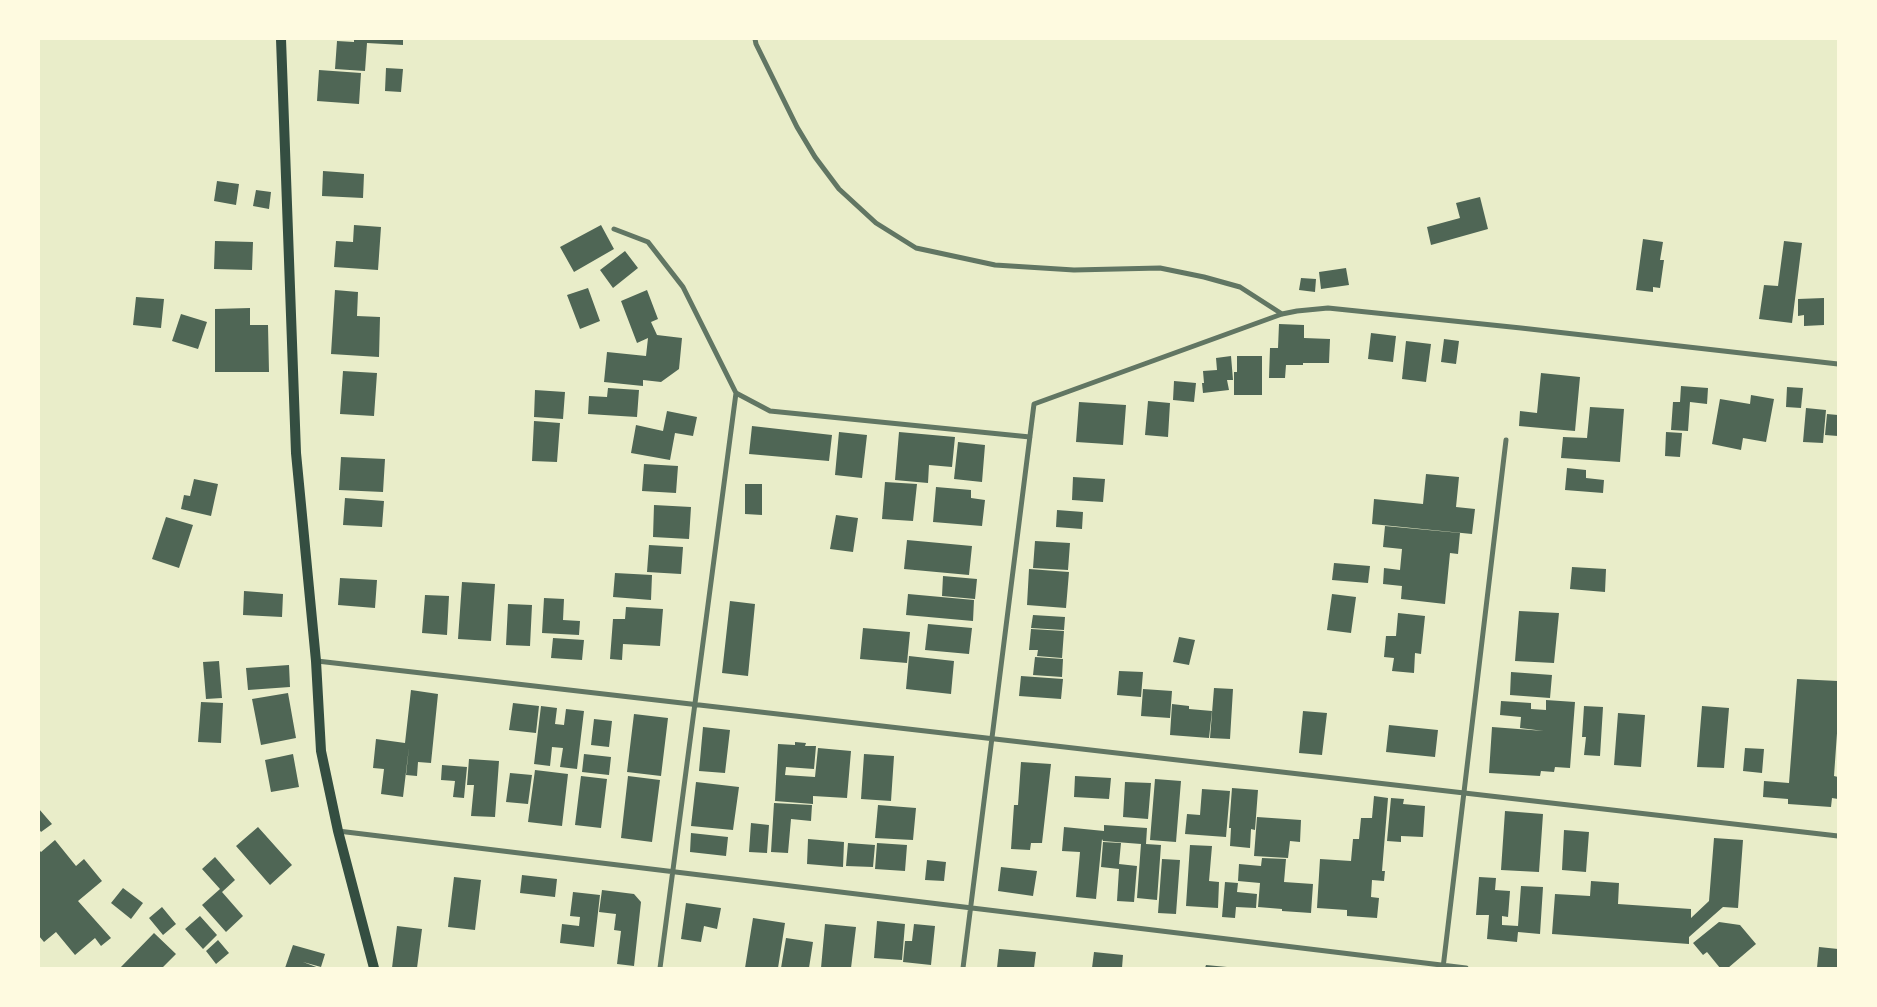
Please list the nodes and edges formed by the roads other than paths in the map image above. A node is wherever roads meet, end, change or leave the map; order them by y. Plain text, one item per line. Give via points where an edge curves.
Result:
1 (281, 39) edge
2 (755, 39) edge
3 (614, 229) dead end
4 (1282, 314) junction
5 (1838, 364) edge
6 (736, 393) junction
7 (1030, 437) junction
8 (1506, 440) dead end
9 (316, 661) junction
10 (695, 704) junction
11 (992, 738) junction
12 (1464, 793) junction
13 (338, 831) junction
14 (1838, 836) edge
15 (672, 872) junction
16 (970, 908) junction
17 (1443, 967) edge
18 (374, 968) edge
19 (660, 968) edge
20 (963, 968) edge
21 (1466, 968) edge

1 - 9 main road via 296,453
2 - 4 street via 796,127 815,158 839,189 876,223 916,248 996,265 1074,270 1160,268 1240,287
3 - 6 street via 648,242 683,287
4 - 5 street via 1328,308
4 - 7 street via 1034,404
6 - 7 street via 770,411
6 - 10 street
7 - 11 street
8 - 12 street
9 - 10 street
9 - 13 main road via 321,752
10 - 11 street
10 - 15 street
11 - 12 street
11 - 16 street
12 - 14 street
12 - 17 street
13 - 15 street
13 - 18 main road
15 - 16 street
15 - 19 street
16 - 17 street
16 - 20 street
17 - 21 street

